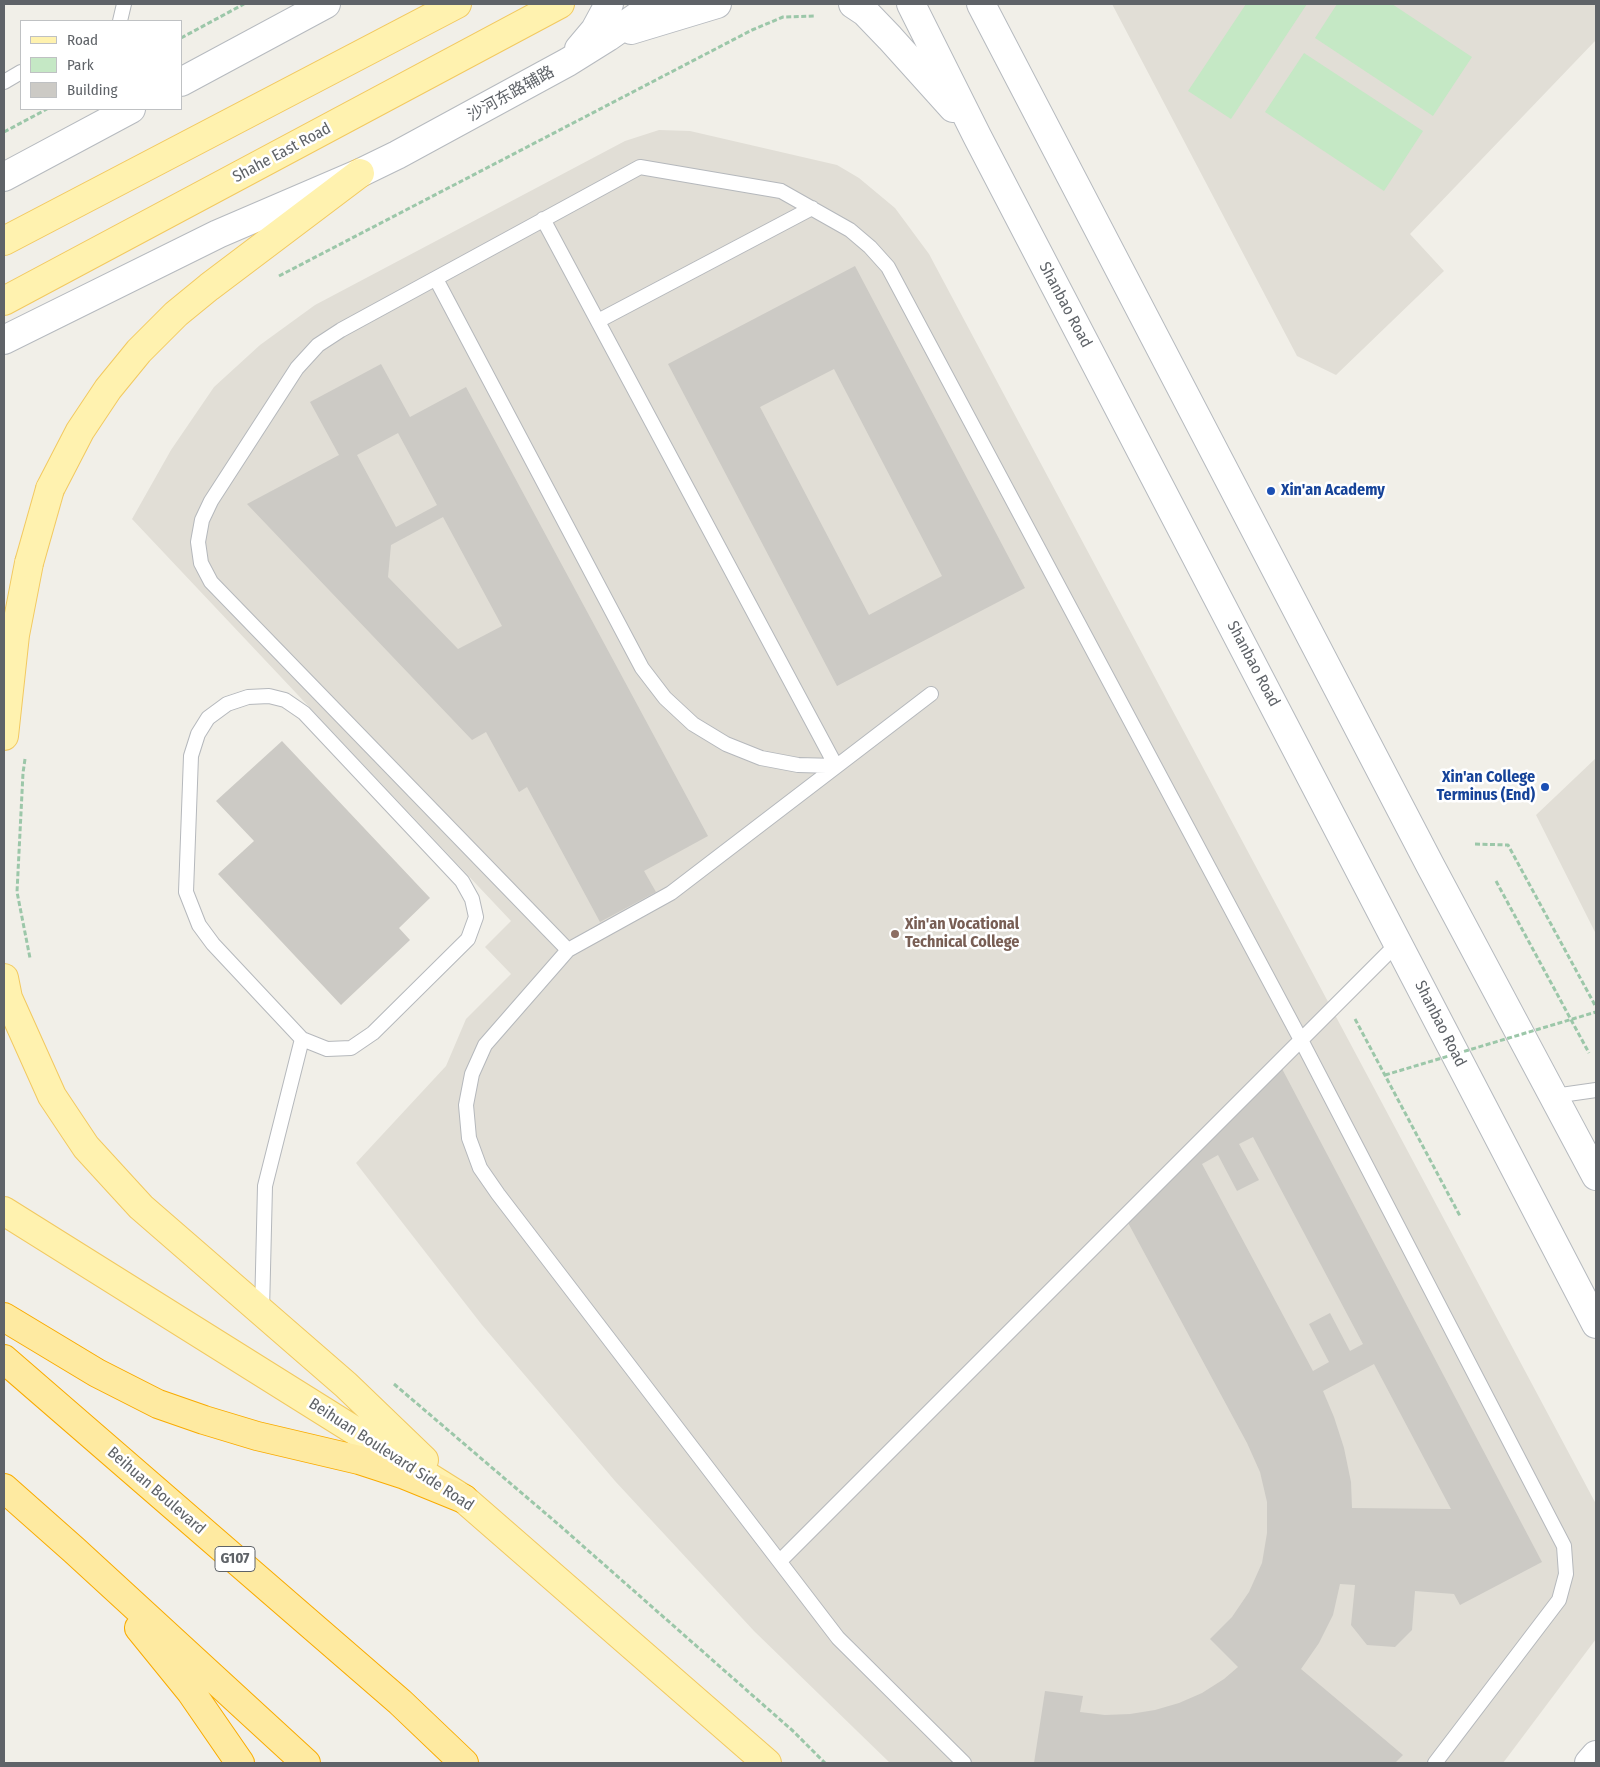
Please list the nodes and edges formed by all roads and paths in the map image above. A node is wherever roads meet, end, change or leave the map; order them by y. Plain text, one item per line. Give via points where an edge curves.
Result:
1 (124, 4) edge
2 (244, 4) edge
3 (326, 4) edge
4 (456, 4) edge
5 (560, 4) edge
6 (609, 4) edge
7 (655, 4) edge
8 (717, 4) edge
9 (852, 4) edge
10 (911, 4) edge
11 (981, 4) edge
12 (814, 16) dead end
13 (120, 20) edge
14 (182, 37) edge
15 (608, 37) junction
16 (568, 62) junction
17 (20, 73) edge
18 (182, 81) edge
19 (4, 82) edge
20 (45, 110) edge
21 (129, 110) edge
22 (4, 132) edge
23 (977, 136) junction
24 (360, 173) junction
25 (4, 177) edge
26 (812, 208) junction
27 (543, 219) junction
28 (4, 242) edge
29 (277, 278) dead end
30 (436, 279) junction
31 (4, 301) edge
32 (598, 321) junction
33 (4, 340) edge
34 (931, 694) dead end
35 (4, 736) edge
36 (26, 754) dead end
37 (836, 766) junction
38 (1475, 844) dead end
39 (1496, 880) dead end
40 (1398, 943) junction
41 (568, 950) junction
42 (31, 964) dead end
43 (4, 978) edge
44 (1596, 1007) edge
45 (1596, 1012) edge
46 (1354, 1017) dead end
47 (302, 1039) junction
48 (1301, 1040) junction
49 (1589, 1053) dead end
50 (1385, 1075) junction
51 (1596, 1090) edge
52 (1554, 1096) junction
53 (1596, 1176) edge
54 (4, 1211) edge
55 (1460, 1216) dead end
56 (262, 1312) junction
57 (4, 1317) edge
58 (1596, 1324) edge
59 (4, 1359) edge
60 (392, 1382) dead end
61 (4, 1488) edge
62 (464, 1499) junction
63 (74, 1550) junction
64 (780, 1561) junction
65 (1596, 1755) edge
66 (240, 1763) edge
67 (306, 1763) edge
68 (464, 1763) edge
69 (766, 1763) edge
70 (825, 1763) edge
71 (964, 1763) edge
72 (1435, 1763) edge
73 (1589, 1763) edge

1 - 13 lane
2 - 14 path
3 - 18 main road
4 - 28 main road
5 - 31 main road, Shahe East Road
6 - 16 main road via 595,30
7 - 15 main road, 沙河东路辅路
8 - 15 main road
9 - 23 main road via 865,12 890,38
10 - 23 main road, Shanbao Road
11 - 52 main road
12 - 29 path via 783,17 752,30
15 - 16 main road, 沙河东路辅路
16 - 24 main road, 沙河东路辅路
17 - 19 lane
20 - 22 path
21 - 25 main road
23 - 40 main road, Shanbao Road
24 - 33 main road, 沙河东路辅路 via 218,234
24 - 35 main road, bridge via 176,314 139,351 80,431 50,489 29,563 16,635
26 - 27 lane via 782,191 640,167
26 - 32 lane
26 - 48 lane via 850,230 870,247 892,274
27 - 30 lane
27 - 32 lane
30 - 37 lane via 642,668 665,698 693,724 726,744 761,758 798,765
30 - 41 lane via 318,345 297,368 211,501 202,520 198,542 201,563 211,582
32 - 37 lane
34 - 37 lane
36 - 42 path via 17,892
37 - 41 lane via 671,893
38 - 44 path via 1508,845
39 - 49 path
40 - 48 lane
40 - 58 main road, Shanbao Road
41 - 64 lane via 485,1045 472,1074 466,1106 469,1138 480,1168 498,1194
43 - 56 main road via 8,998 52,1096 86,1147 141,1207
45 - 50 path, bridge
46 - 50 path
47 - 47 lane via 327,1049 351,1048 372,1033 468,939 476,917 472,899 462,880 304,713 285,700 269,696 248,697 227,704 208,718 198,734 191,756 186,892 199,925 213,944
47 - 56 lane via 265,1186
48 - 64 lane
48 - 72 lane via 1564,1546 1566,1574 1559,1600
50 - 55 path
51 - 52 lane
52 - 53 main road
54 - 62 main road, Beihuan Boulevard Side Road
56 - 62 main road via 346,1385
57 - 62 highway via 97,1373 158,1404 258,1436 360,1460
59 - 68 highway, Beihuan Boulevard / G107 via 392,1696
60 - 70 path via 558,1524
61 - 63 highway
62 - 69 main road, Beihuan Boulevard Side Road
63 - 66 highway via 191,1692
63 - 67 highway
64 - 71 lane via 838,1638
65 - 73 main road

